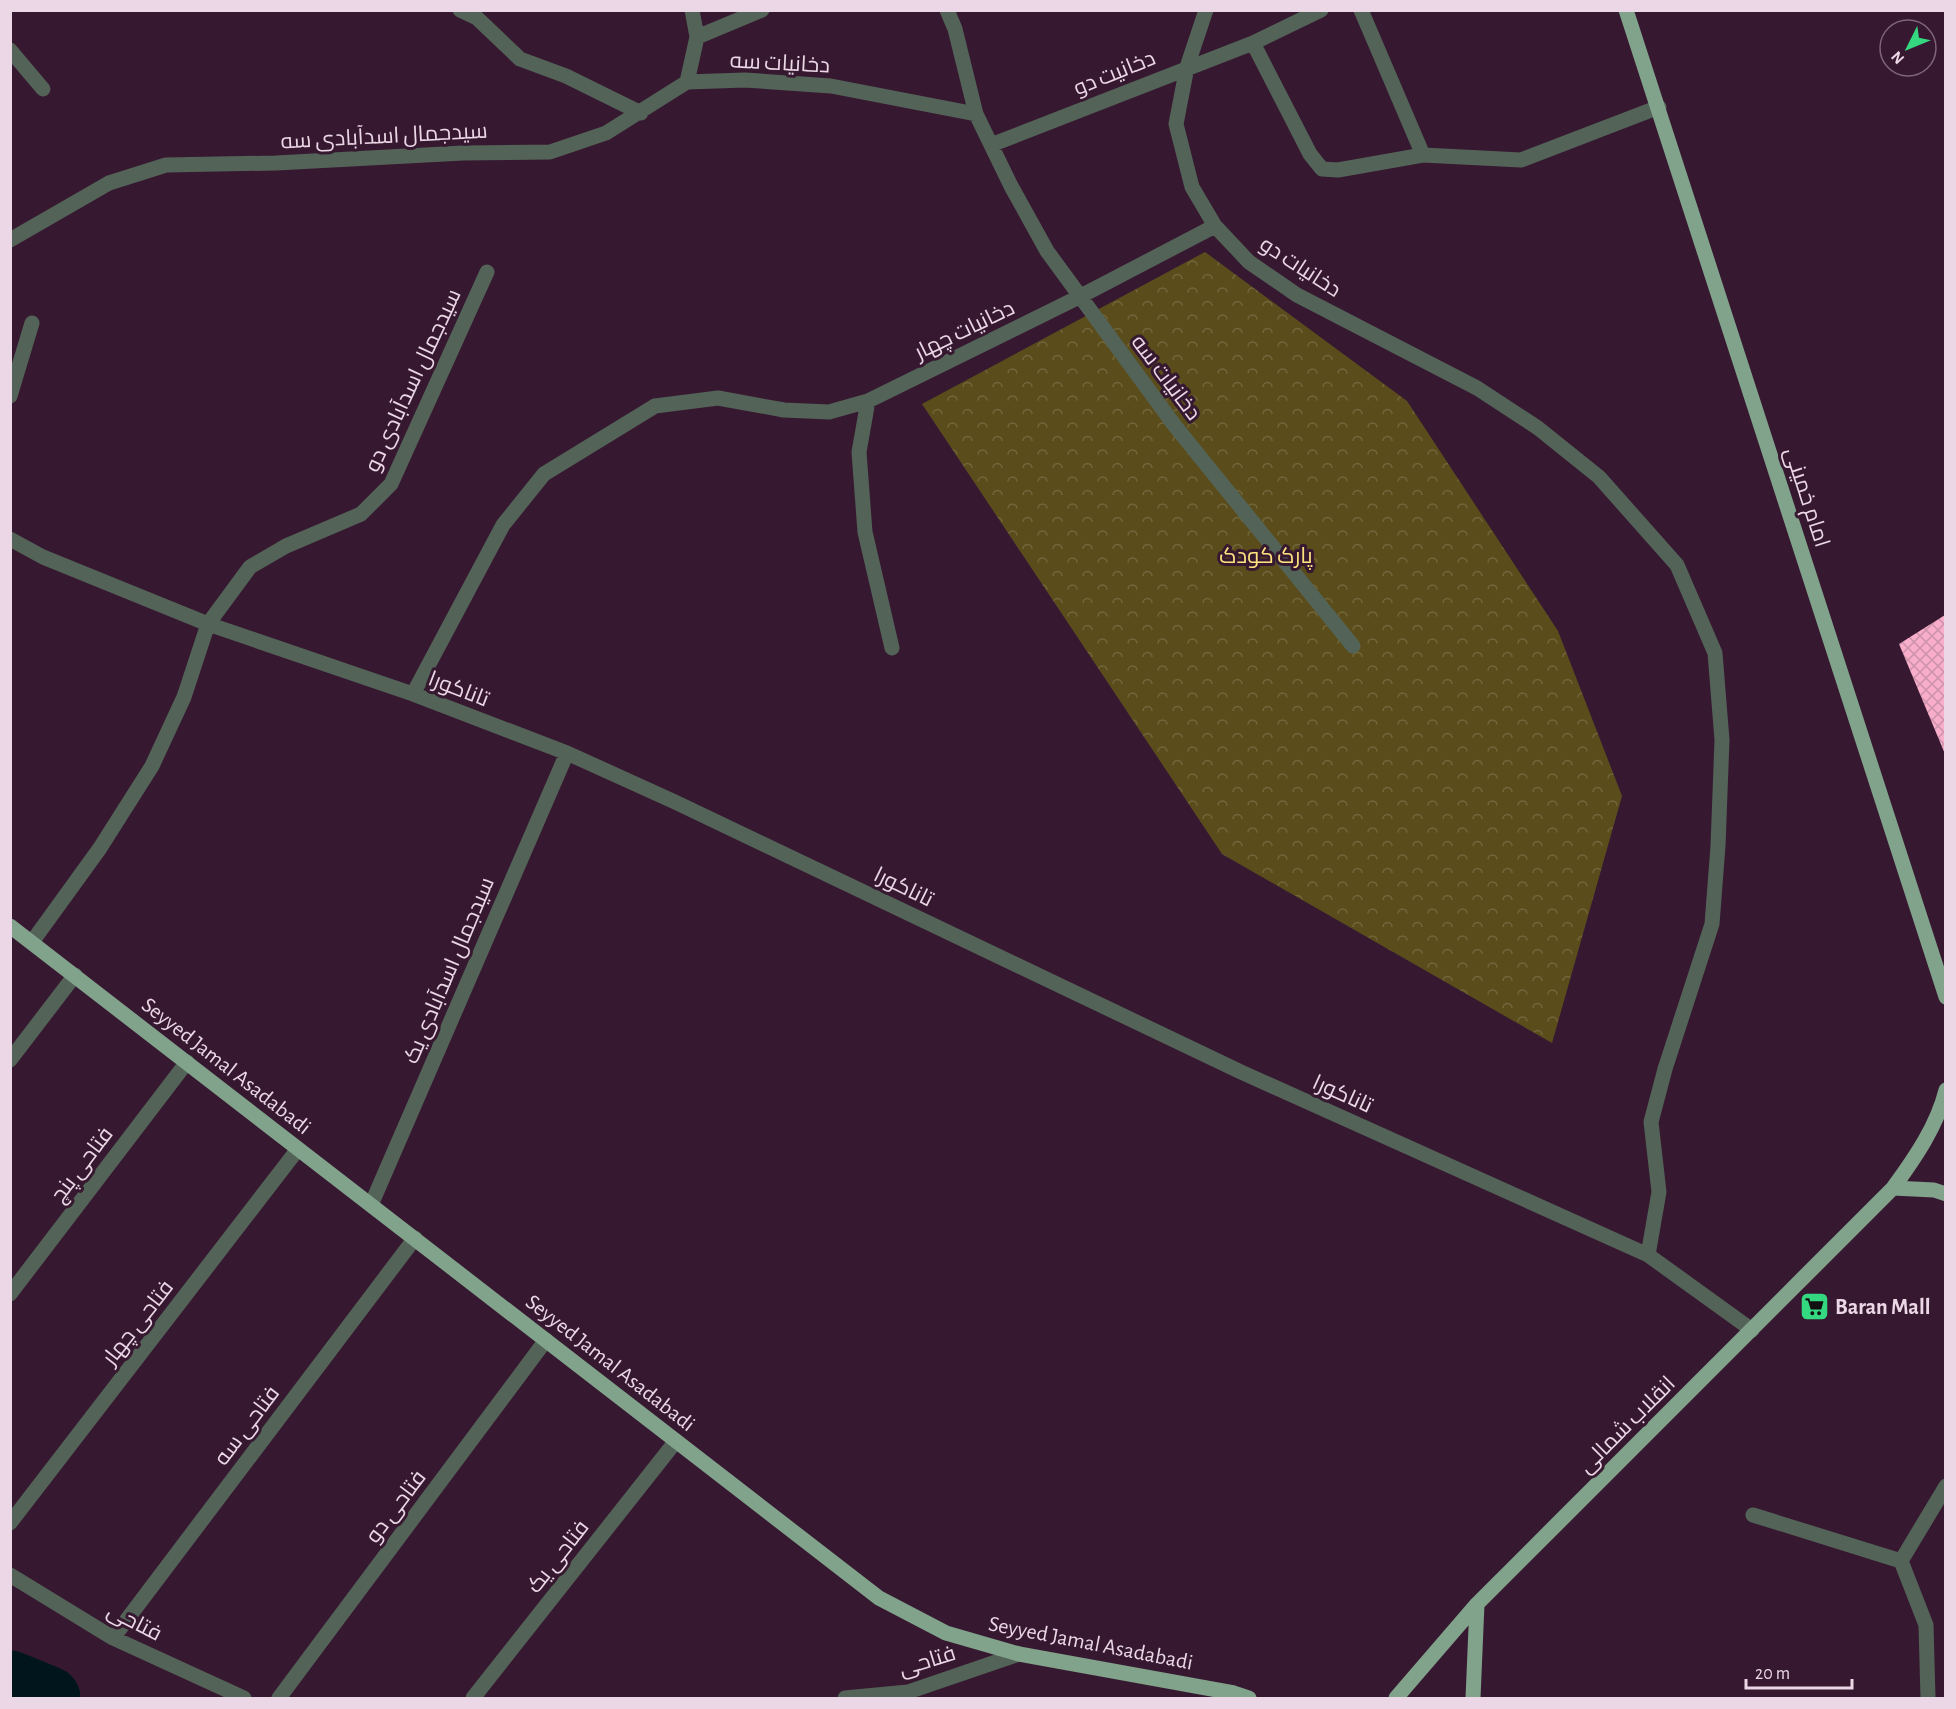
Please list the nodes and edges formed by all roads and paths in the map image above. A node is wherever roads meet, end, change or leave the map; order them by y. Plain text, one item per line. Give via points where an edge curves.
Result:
1 (460, 10) edge
2 (692, 10) edge
3 (762, 10) edge
4 (947, 10) edge
5 (1206, 10) edge
6 (1321, 10) edge
7 (1361, 10) edge
8 (1626, 10) edge
9 (697, 37) junction
10 (1253, 43) junction
11 (10, 50) edge
12 (1187, 67) junction
13 (687, 82) junction
14 (43, 89) dead end
15 (1659, 107) junction
16 (641, 112) junction
17 (976, 114) junction
18 (991, 145) junction
19 (1423, 155) junction
20 (1215, 226) junction
21 (10, 240) edge
22 (488, 272) dead end
23 (1079, 297) junction
24 (32, 323) dead end
25 (10, 396) edge
26 (868, 401) junction
27 (10, 539) edge
28 (208, 624) junction
29 (1353, 646) dead end
30 (892, 648) dead end
31 (412, 694) junction
32 (567, 753) junction
33 (10, 926) edge
34 (32, 942) junction
35 (75, 975) junction
36 (1946, 997) edge
37 (10, 1060) edge
38 (187, 1062) junction
39 (1946, 1090) edge
40 (298, 1149) junction
41 (1893, 1188) junction
42 (1946, 1194) edge
43 (371, 1205) junction
44 (415, 1238) junction
45 (1648, 1255) junction
46 (10, 1294) edge
47 (1752, 1330) junction
48 (546, 1340) junction
49 (676, 1441) junction
50 (1946, 1486) edge
51 (1753, 1515) dead end
52 (10, 1523) edge
53 (1901, 1561) junction
54 (10, 1575) edge
55 (1477, 1604) junction
56 (113, 1638) junction
57 (1019, 1654) junction
58 (244, 1698) edge
59 (279, 1698) edge
60 (473, 1698) edge
61 (845, 1698) edge
62 (1249, 1698) edge
63 (1396, 1698) edge
64 (1473, 1698) edge
65 (1928, 1698) edge

1 - 16 street via 477,18 520,59
2 - 9 street
3 - 9 street
4 - 17 street, دخانیات سه
5 - 12 street, دخانیات دو
6 - 10 street, دخانیت دو
7 - 19 street
8 - 15 main road, امام خمینی
9 - 13 street
10 - 12 street, دخانیت دو
10 - 19 street via 1310,154 1322,169 1338,170
11 - 14 street
12 - 18 street, دخانیت دو
12 - 20 street, دخانیات دو via 1176,124 1192,187
13 - 16 street, سیدجمال اسدآبادی سه
13 - 17 street, دخانیات سه via 745,80 831,86
15 - 19 street via 1521,160
15 - 36 main road, امام خمینی
16 - 21 street, سیدجمال اسدآبادی سه via 606,133 550,152 166,165 109,183
17 - 18 street, دخانیات سه
18 - 23 street, دخانیات سه via 1047,251
20 - 23 street, دخانیات چهار
20 - 45 street, دخانیات دو via 1249,262 1297,295 1477,388 1538,428 1599,477 1677,565 1715,653 1722,740 1712,924 1652,1122 1659,1192
22 - 28 street, سیدجمال اسدآبادی دو via 391,483 362,514 286,546 250,567
23 - 26 street, دخانیات چهار
23 - 29 street, دخانیات سه via 1175,426
24 - 25 street
26 - 30 street via 859,452 865,532
26 - 31 street, دخانیات چهار via 829,412 784,410 718,398 655,406 544,474 503,525
27 - 28 street, تاناکورا via 43,557
28 - 31 street, تاناکورا
28 - 34 street, سیدجمال اسدآبادی دو via 184,697 152,766 100,848
31 - 32 street, تاناکورا
32 - 43 street, سیدجمال اسدآبادی یک
32 - 45 street, تاناکورا via 1241,1072
33 - 34 main road, Seyyed Jamal Asadabadi
34 - 35 main road, Seyyed Jamal Asadabadi
35 - 37 street
35 - 38 main road, Seyyed Jamal Asadabadi
38 - 40 main road, Seyyed Jamal Asadabadi
38 - 46 street, فتاحی پنچ
39 - 41 main road, انقلاب شمالی via 1932,1128
40 - 43 main road, Seyyed Jamal Asadabadi
40 - 52 street, فتاحی چهار
41 - 42 main road
41 - 47 main road, انقلاب شمالی
43 - 44 main road, Seyyed Jamal Asadabadi
44 - 48 main road, Seyyed Jamal Asadabadi
44 - 56 street, فتاحی سه
45 - 47 street, تاناکورا
47 - 55 main road, انقلاب شمالی
48 - 49 main road, Seyyed Jamal Asadabadi
48 - 59 street, فتاحی دو
49 - 57 main road, Seyyed Jamal Asadabadi via 879,1598 946,1633
49 - 60 street, فتاحی یک
50 - 53 street
51 - 53 street
53 - 65 street via 1926,1625
54 - 56 street, فتاحی
55 - 63 main road, انقلاب شمالی
55 - 64 main road
56 - 58 street, فتاحی
57 - 61 street, فتاحی via 908,1692
57 - 62 main road, Seyyed Jamal Asadabadi

